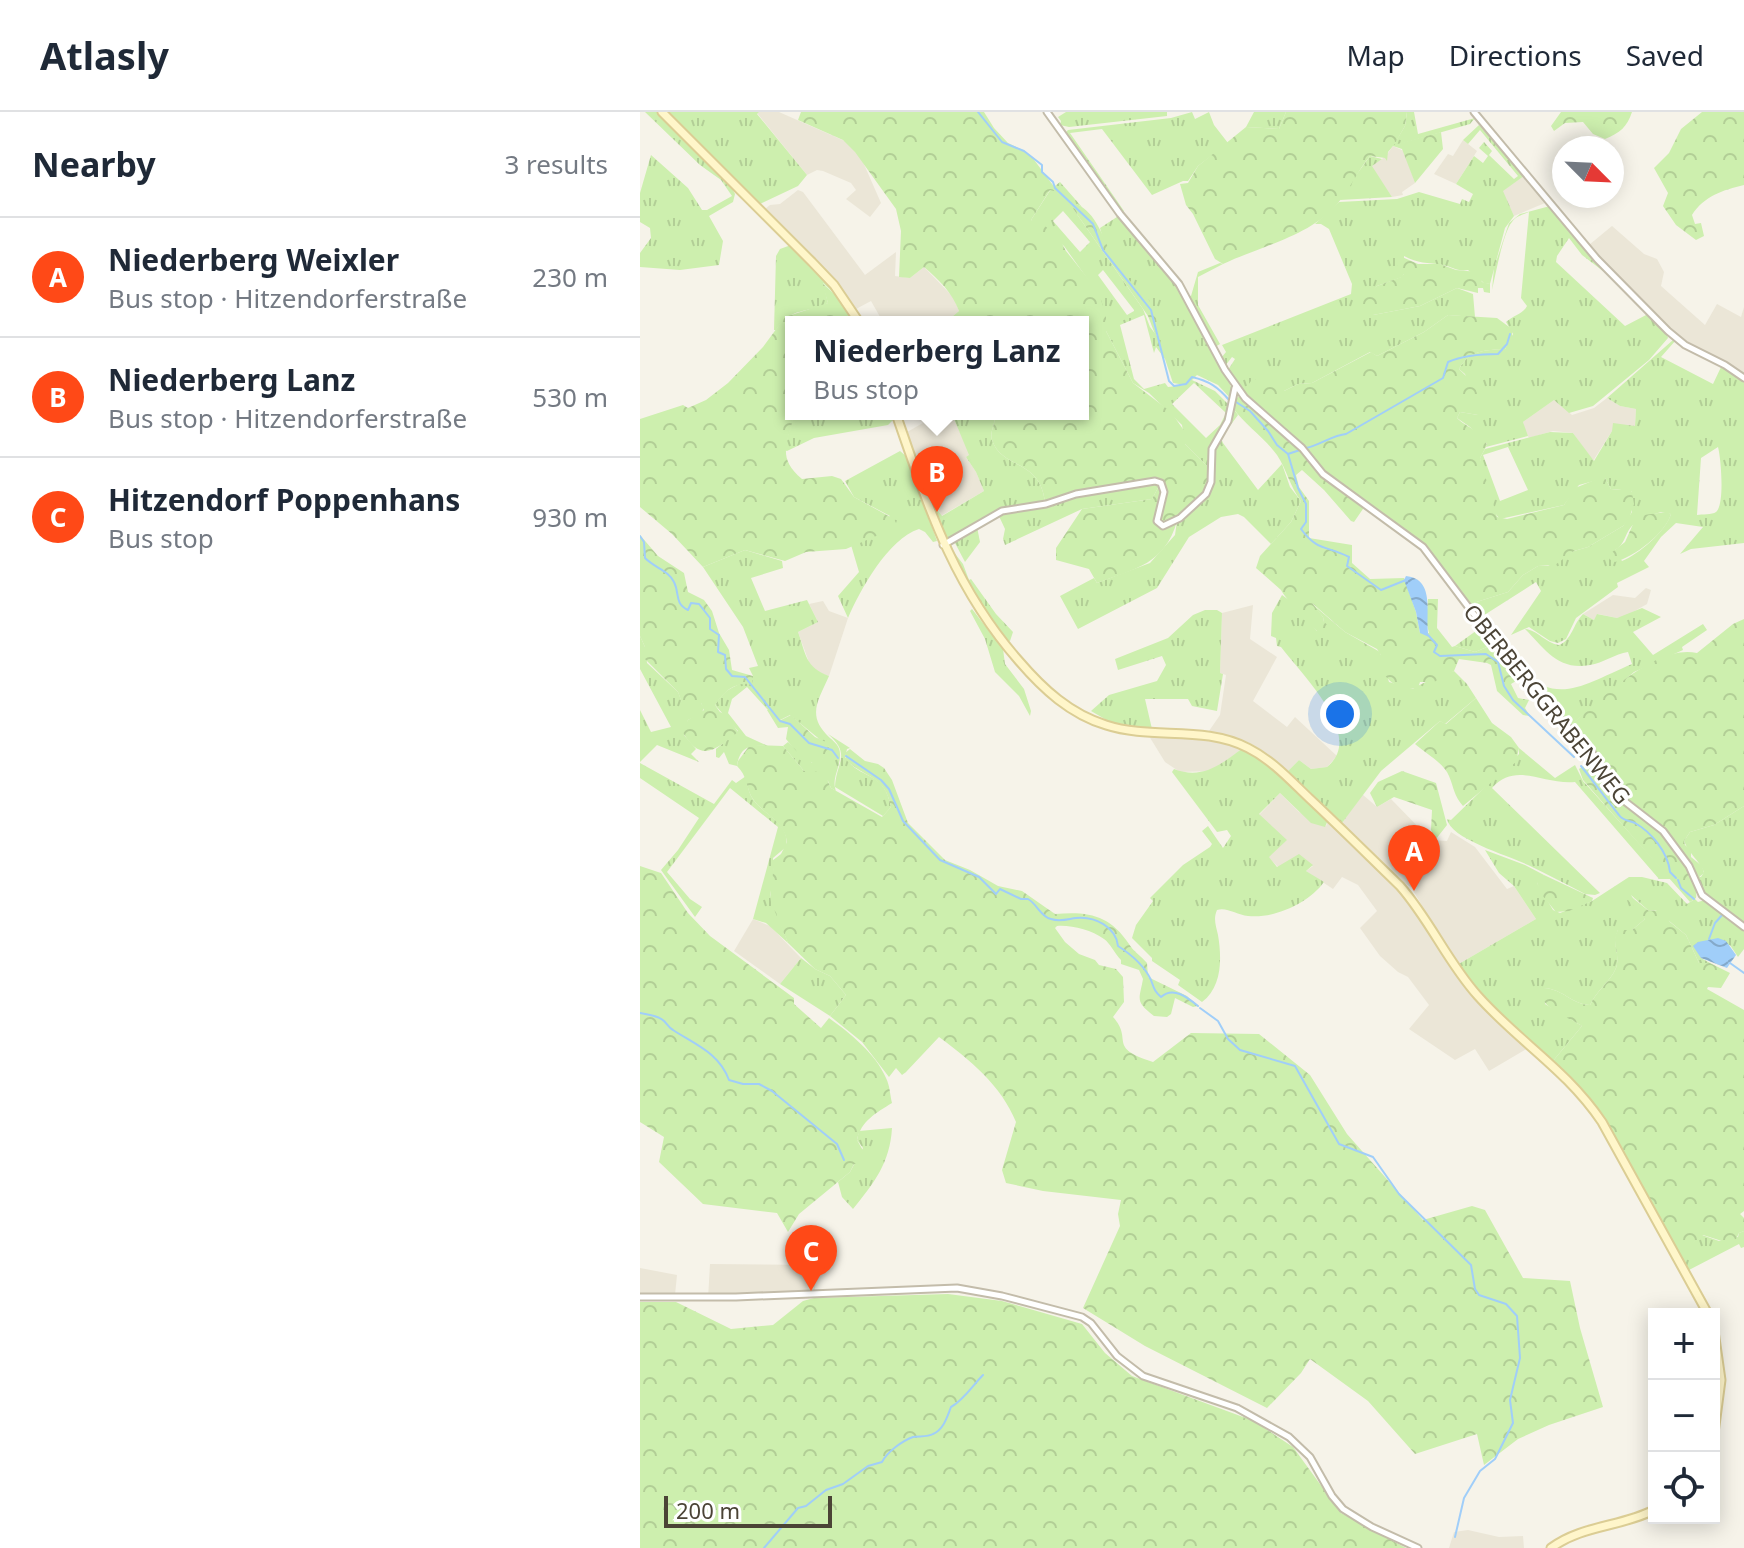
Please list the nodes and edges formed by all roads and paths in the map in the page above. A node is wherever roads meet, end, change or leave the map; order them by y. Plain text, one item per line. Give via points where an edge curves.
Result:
1 (662, 112) edge
2 (1047, 112) edge
3 (1474, 112) edge
4 (855, 316) edge
5 (1744, 378) edge
6 (1236, 387) junction
7 (898, 420) edge
8 (943, 545) junction
9 (1744, 927) edge
10 (640, 1297) edge
11 (1705, 1308) edge
12 (1648, 1513) edge
13 (1418, 1548) edge
14 (1551, 1548) edge

1 - 4 main road via 812,262
2 - 6 street, OBERBERGGRABENWEG via 1120,214 1179,284
3 - 5 street via 1597,259 1668,331
6 - 8 street via 1226,425 1212,447 1206,494 1170,524 1157,521 1164,490 1155,481 1002,511
6 - 9 street, OBERBERGGRABENWEG via 1323,474 1423,547 1512,666 1591,751 1623,800 1663,831 1689,866 1700,893
7 - 8 main road
8 - 11 main road via 986,620 1028,671 1067,707 1119,729 1213,736 1251,750 1280,771 1400,886 1472,990 1558,1068 1593,1109
10 - 13 street via 957,1288 1082,1317 1143,1376 1237,1408 1295,1441 1343,1509
12 - 14 main road via 1578,1533

